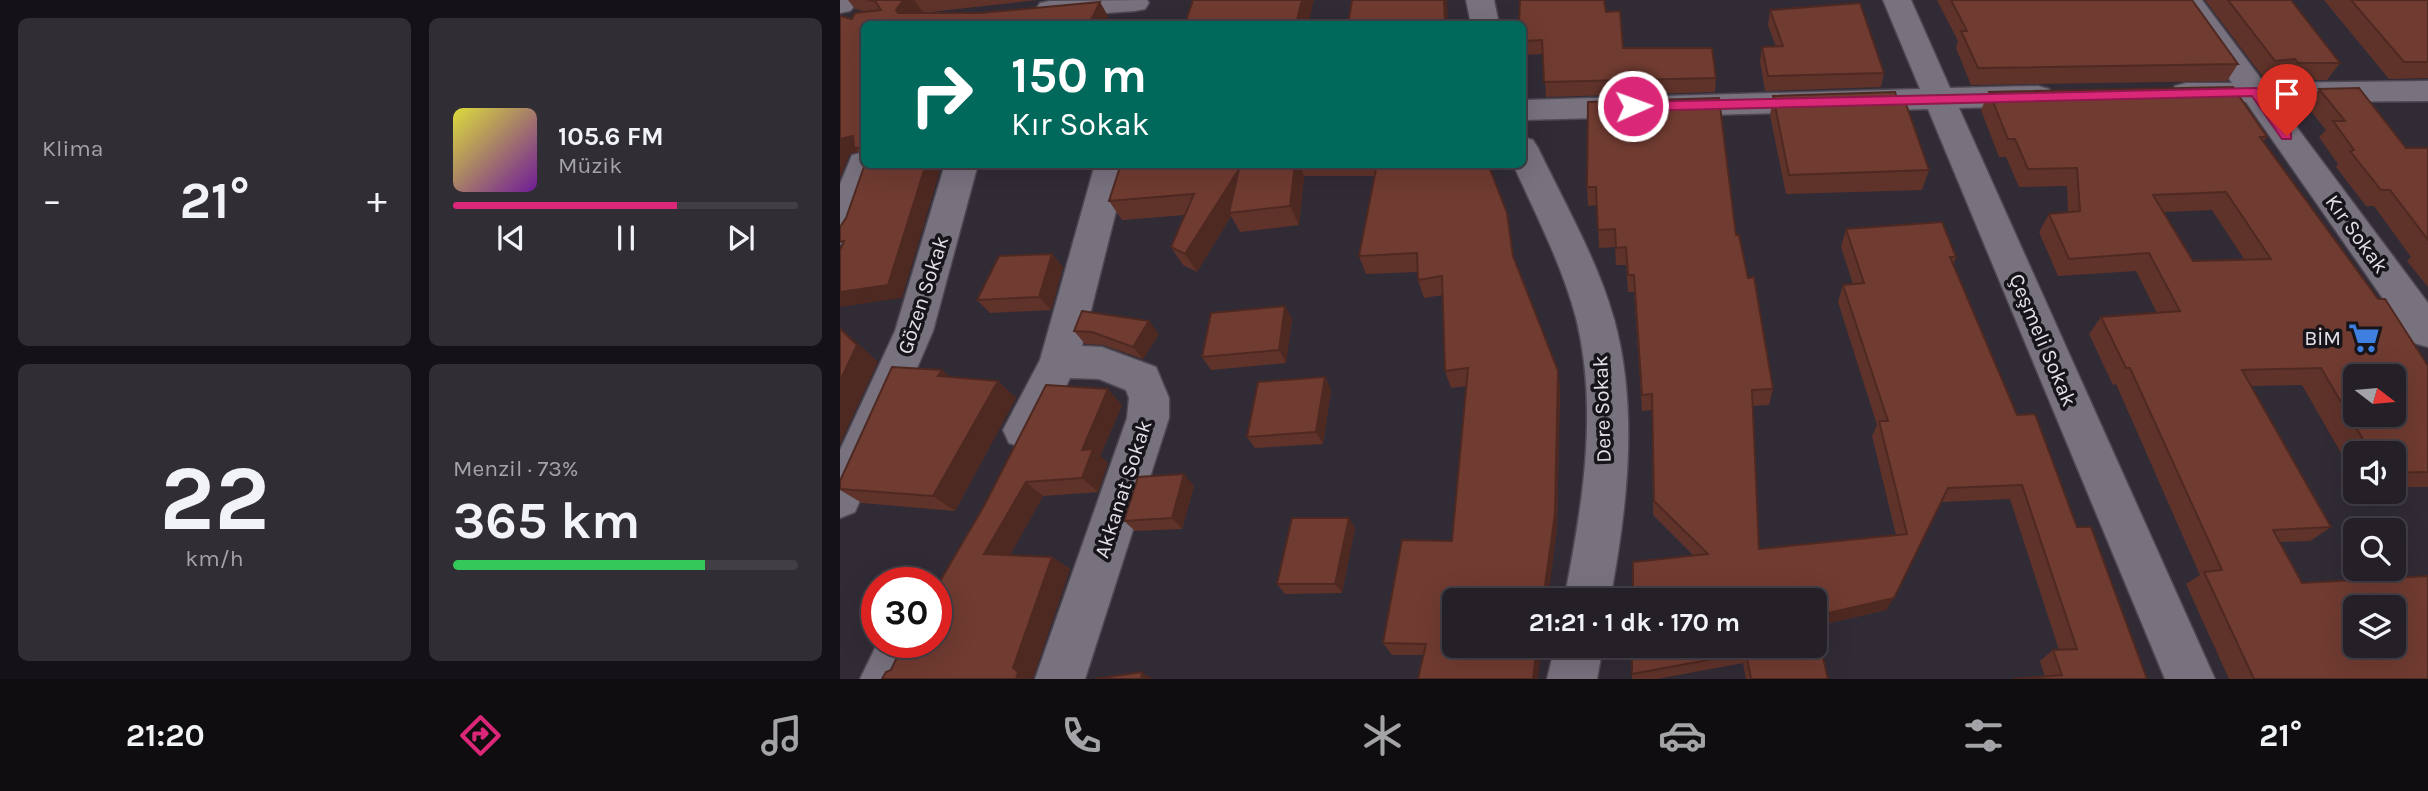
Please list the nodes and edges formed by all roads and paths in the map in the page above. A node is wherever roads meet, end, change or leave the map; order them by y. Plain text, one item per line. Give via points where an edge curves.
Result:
1 (846, 0) edge
2 (1480, 0) edge
3 (1897, 0) edge
4 (2188, 0) edge
5 (840, 5) edge
6 (1135, 9) edge
7 (1032, 15) edge
8 (1484, 21) edge
9 (2428, 91) edge
10 (2255, 92) junction
11 (2159, 94) edge
12 (2063, 95) edge
13 (1939, 98) junction
14 (1526, 110) edge
15 (1526, 157) edge
16 (862, 168) edge
17 (961, 168) edge
18 (1111, 168) edge
19 (840, 231) edge
20 (2428, 332) edge
21 (1059, 361) junction
22 (1010, 457) edge
23 (840, 498) edge
24 (1589, 588) edge
25 (896, 658) edge
26 (1576, 658) edge
27 (885, 679) edge
28 (1060, 679) edge
29 (1572, 679) edge
30 (2190, 679) edge

1 - 5 street
2 - 8 street
3 - 13 street, Çeşmeli Sokak
4 - 10 street, Kır Sokak
6 - 7 street
9 - 10 street
10 - 11 street
10 - 20 street, Kır Sokak
12 - 13 street
13 - 14 street
13 - 30 street, Çeşmeli Sokak
15 - 24 street, Dere Sokak via 1579,271 1596,322 1605,383 1600,535
16 - 19 street
17 - 23 street, Gözen Sokak via 915,331
18 - 21 street
21 - 22 street
21 - 28 street, Akkanat Sokak via 1102,363 1142,379 1149,398 1148,418
25 - 27 street
26 - 29 street

